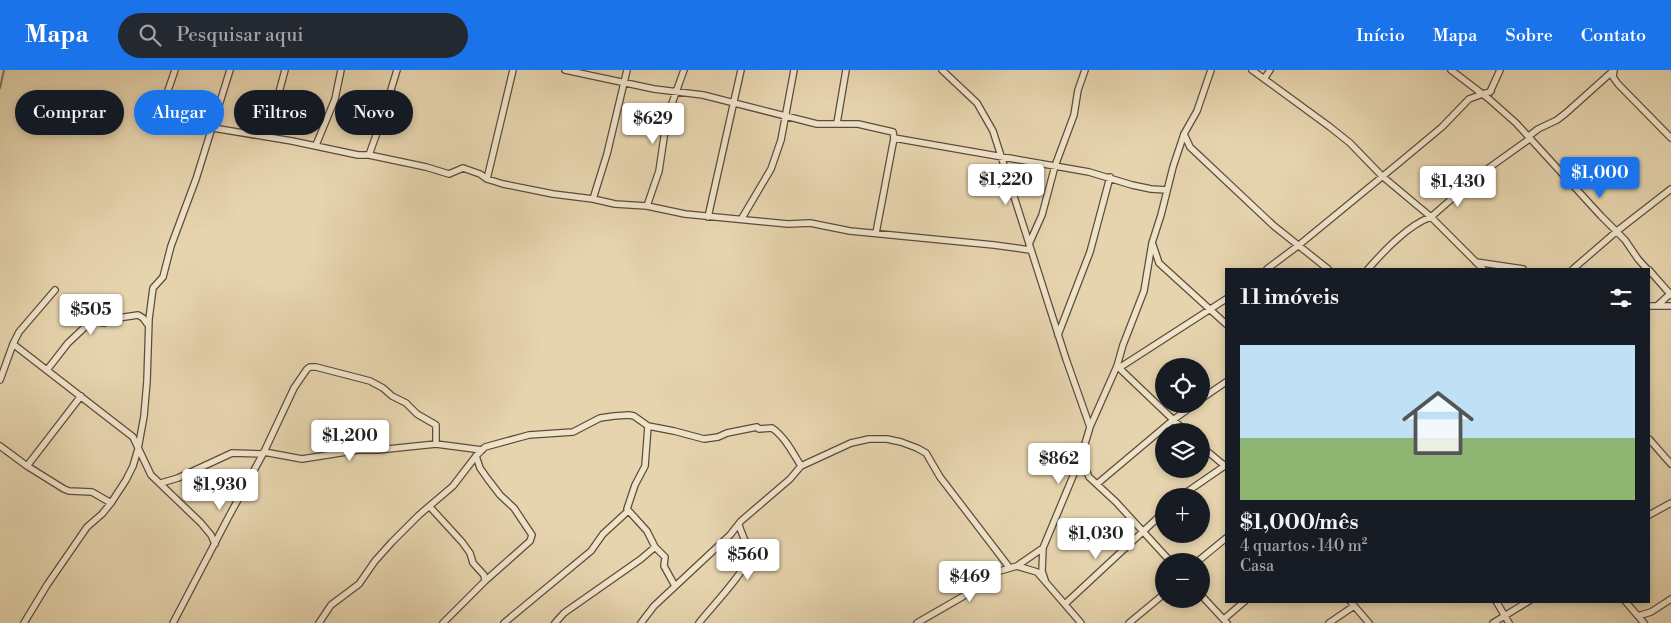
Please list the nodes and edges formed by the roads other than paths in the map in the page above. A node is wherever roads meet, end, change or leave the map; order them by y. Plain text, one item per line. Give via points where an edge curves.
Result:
1 (175, 70) edge
2 (230, 70) edge
3 (285, 70) edge
4 (342, 70) edge
5 (397, 70) edge
6 (513, 70) edge
7 (567, 70) edge
8 (626, 70) edge
9 (684, 70) edge
10 (741, 70) edge
11 (794, 70) edge
12 (846, 70) edge
13 (942, 70) edge
14 (1085, 70) edge
15 (1211, 70) edge
16 (1252, 70) edge
17 (1270, 70) edge
18 (1450, 70) edge
19 (1500, 70) edge
20 (1264, 79) junction
21 (623, 82) junction
22 (1472, 88) junction
23 (169, 90) edge
24 (224, 90) edge
25 (1490, 91) junction
26 (677, 92) junction
27 (1482, 94) junction
28 (1470, 98) junction
29 (1489, 99) junction
30 (732, 103) junction
31 (786, 116) junction
32 (837, 123) junction
33 (1538, 129) junction
34 (224, 130) edge
35 (1184, 134) junction
36 (210, 135) edge
37 (1529, 136) junction
38 (267, 137) junction
39 (894, 138) junction
40 (1671, 138) edge
41 (1536, 145) junction
42 (316, 146) junction
43 (1178, 152) junction
44 (1197, 154) junction
45 (369, 155) junction
46 (1000, 156) junction
47 (1055, 166) junction
48 (1382, 176) junction
49 (1110, 177) junction
50 (487, 179) junction
51 (1671, 189) edge
52 (1167, 190) junction
53 (593, 198) junction
54 (648, 206) junction
55 (708, 217) junction
56 (742, 218) junction
57 (1430, 218) junction
58 (1617, 231) junction
59 (876, 233) junction
60 (1152, 243) junction
61 (1299, 245) junction
62 (1030, 247) junction
63 (1476, 262) junction
64 (1268, 268) edge
65 (1327, 268) edge
66 (1369, 268) edge
67 (1482, 268) edge
68 (1517, 268) edge
69 (1574, 268) edge
70 (1647, 268) edge
71 (1650, 271) edge
72 (55, 290) dead end
73 (1671, 294) edge
74 (1225, 300) edge
75 (1658, 305) junction
76 (1650, 306) edge
77 (1671, 306) edge
78 (1212, 310) junction
79 (1225, 323) edge
80 (148, 327) junction
81 (1058, 335) junction
82 (13, 344) junction
83 (1118, 367) junction
84 (47, 370) junction
85 (0, 380) edge
86 (1225, 383) edge
87 (1210, 393) edge
88 (81, 396) junction
89 (1183, 413) edge
90 (1173, 420) junction
91 (1176, 423) edge
92 (648, 426) junction
93 (1090, 427) junction
94 (1650, 440) edge
95 (436, 444) junction
96 (0, 446) edge
97 (138, 449) junction
98 (482, 450) junction
99 (264, 452) junction
100 (1210, 454) edge
101 (476, 456) junction
102 (1081, 457) junction
103 (1671, 464) edge
104 (27, 466) junction
105 (801, 466) junction
106 (1225, 467) edge
107 (161, 483) junction
108 (1097, 484) junction
109 (1193, 488) edge
110 (111, 503) junction
111 (1671, 504) edge
112 (430, 507) junction
113 (628, 511) junction
114 (1650, 514) edge
115 (1155, 520) edge
116 (739, 525) junction
117 (1142, 532) junction
118 (1225, 539) edge
119 (215, 544) junction
120 (656, 547) junction
121 (1043, 548) junction
122 (1162, 553) edge
123 (1208, 553) edge
124 (1016, 566) junction
125 (1008, 567) junction
126 (1045, 580) junction
127 (485, 581) junction
128 (675, 586) junction
129 (1671, 599) edge
130 (1155, 601) edge
131 (1243, 603) edge
132 (1352, 603) edge
133 (1497, 603) edge
134 (1526, 603) edge
135 (1626, 603) edge
136 (1065, 604) junction
137 (1210, 605) edge
138 (1505, 616) junction
139 (1638, 616) junction
140 (1225, 621) edge
141 (24, 623) edge
142 (173, 623) edge
143 (318, 623) edge
144 (443, 623) edge
145 (504, 623) edge
146 (555, 623) edge
147 (641, 623) edge
148 (699, 623) edge
149 (917, 623) edge
150 (1081, 623) edge
151 (1129, 623) edge
152 (1329, 623) edge
153 (1369, 623) edge
154 (1493, 623) edge
155 (1510, 623) edge
156 (1644, 623) edge

1 - 23 street
2 - 24 street
3 - 38 street
4 - 42 street via 335,99
5 - 45 street
6 - 50 street
7 - 21 street
8 - 21 street
9 - 26 street
10 - 30 street
11 - 31 street
12 - 32 street
13 - 46 street via 981,108 993,131
14 - 47 street via 1074,115
15 - 35 street via 1197,111
16 - 20 street
17 - 20 street
18 - 22 street
19 - 25 street
20 - 48 street via 1350,143
21 - 26 street
21 - 53 street via 607,154
22 - 27 street
22 - 28 street
25 - 27 street
25 - 29 street
26 - 30 street
26 - 54 street via 666,124 659,171
27 - 28 street
27 - 29 street
28 - 48 street via 1442,127
29 - 37 street
30 - 31 street
30 - 55 street
31 - 32 street via 817,124
31 - 56 street via 771,169
32 - 39 street via 886,130 893,132
33 - 37 street
33 - 40 street via 1557,120 1614,70 1613,77 1618,84
33 - 41 street
34 - 38 street
35 - 43 street
35 - 44 street via 1190,148
36 - 80 street via 163,277 154,288
37 - 41 street
37 - 57 street
38 - 42 street
39 - 46 street
39 - 59 street
41 - 58 street
42 - 45 street
43 - 44 street
43 - 52 street
44 - 61 street
45 - 50 street via 449,174 463,168
46 - 47 street
46 - 62 street
47 - 49 street
47 - 62 street
48 - 57 street
48 - 61 street
49 - 52 street via 1132,185
49 - 81 street via 1090,252
50 - 53 street via 553,194
51 - 58 street
52 - 60 street
53 - 54 street via 615,204
54 - 55 street
55 - 56 street
56 - 59 street via 788,224 810,223
57 - 63 street
57 - 66 street via 1412,227
58 - 69 street
58 - 70 street
59 - 62 street
60 - 78 street via 1159,264
60 - 83 street via 1144,291
61 - 64 street
61 - 65 street
62 - 81 street
63 - 67 street
63 - 68 street
71 - 73 street
72 - 82 street
73 - 75 street
74 - 78 street
75 - 76 street
75 - 77 street
78 - 79 street
78 - 83 street
80 - 84 street via 138,315 94,323 80,331
80 - 97 street via 147,381
81 - 93 street
82 - 84 street
82 - 85 street
83 - 90 street
83 - 93 street
84 - 88 street
86 - 87 street
88 - 97 street via 133,437
88 - 104 street
89 - 90 street
90 - 91 street
90 - 108 street
92 - 98 street via 630,415 608,416 573,432 529,435
92 - 105 street via 704,439 757,427 772,428
92 - 113 street via 645,466 631,495
93 - 102 street
94 - 103 street
95 - 98 street
95 - 99 street via 359,450 302,459
95 - 99 street via 436,425 378,385 348,374 310,367 298,382
96 - 104 street
97 - 107 street via 151,475
97 - 110 street via 126,480
98 - 101 street
99 - 107 street via 232,453
99 - 119 street
100 - 106 street
101 - 112 street via 453,486
101 - 127 street via 487,478 514,508 532,535 530,541
102 - 108 street via 1089,477
102 - 121 street
104 - 110 street via 64,489 92,492
105 - 116 street
105 - 125 street via 851,443 869,439 887,439 917,448 926,453
106 - 109 street
107 - 119 street via 211,534
108 - 117 street
110 - 141 street via 87,527
111 - 114 street
112 - 127 street via 462,542 473,563 486,577
112 - 143 street via 392,542 359,584 331,605
113 - 120 street via 647,531
113 - 145 street via 603,534 587,555
115 - 117 street
116 - 128 street
116 - 148 street via 749,554 747,563
117 - 122 street
117 - 136 street
118 - 123 street
119 - 142 street
120 - 128 street via 665,558 665,569
120 - 146 street via 564,613
121 - 124 street
121 - 126 street
124 - 125 street
124 - 126 street via 1037,572
125 - 149 street via 993,573 962,597
126 - 136 street
127 - 144 street
128 - 147 street
129 - 139 street
130 - 151 street
131 - 140 street
132 - 152 street
132 - 153 street
133 - 138 street
134 - 138 street
135 - 139 street
136 - 150 street
137 - 140 street
138 - 154 street
138 - 155 street
139 - 156 street

